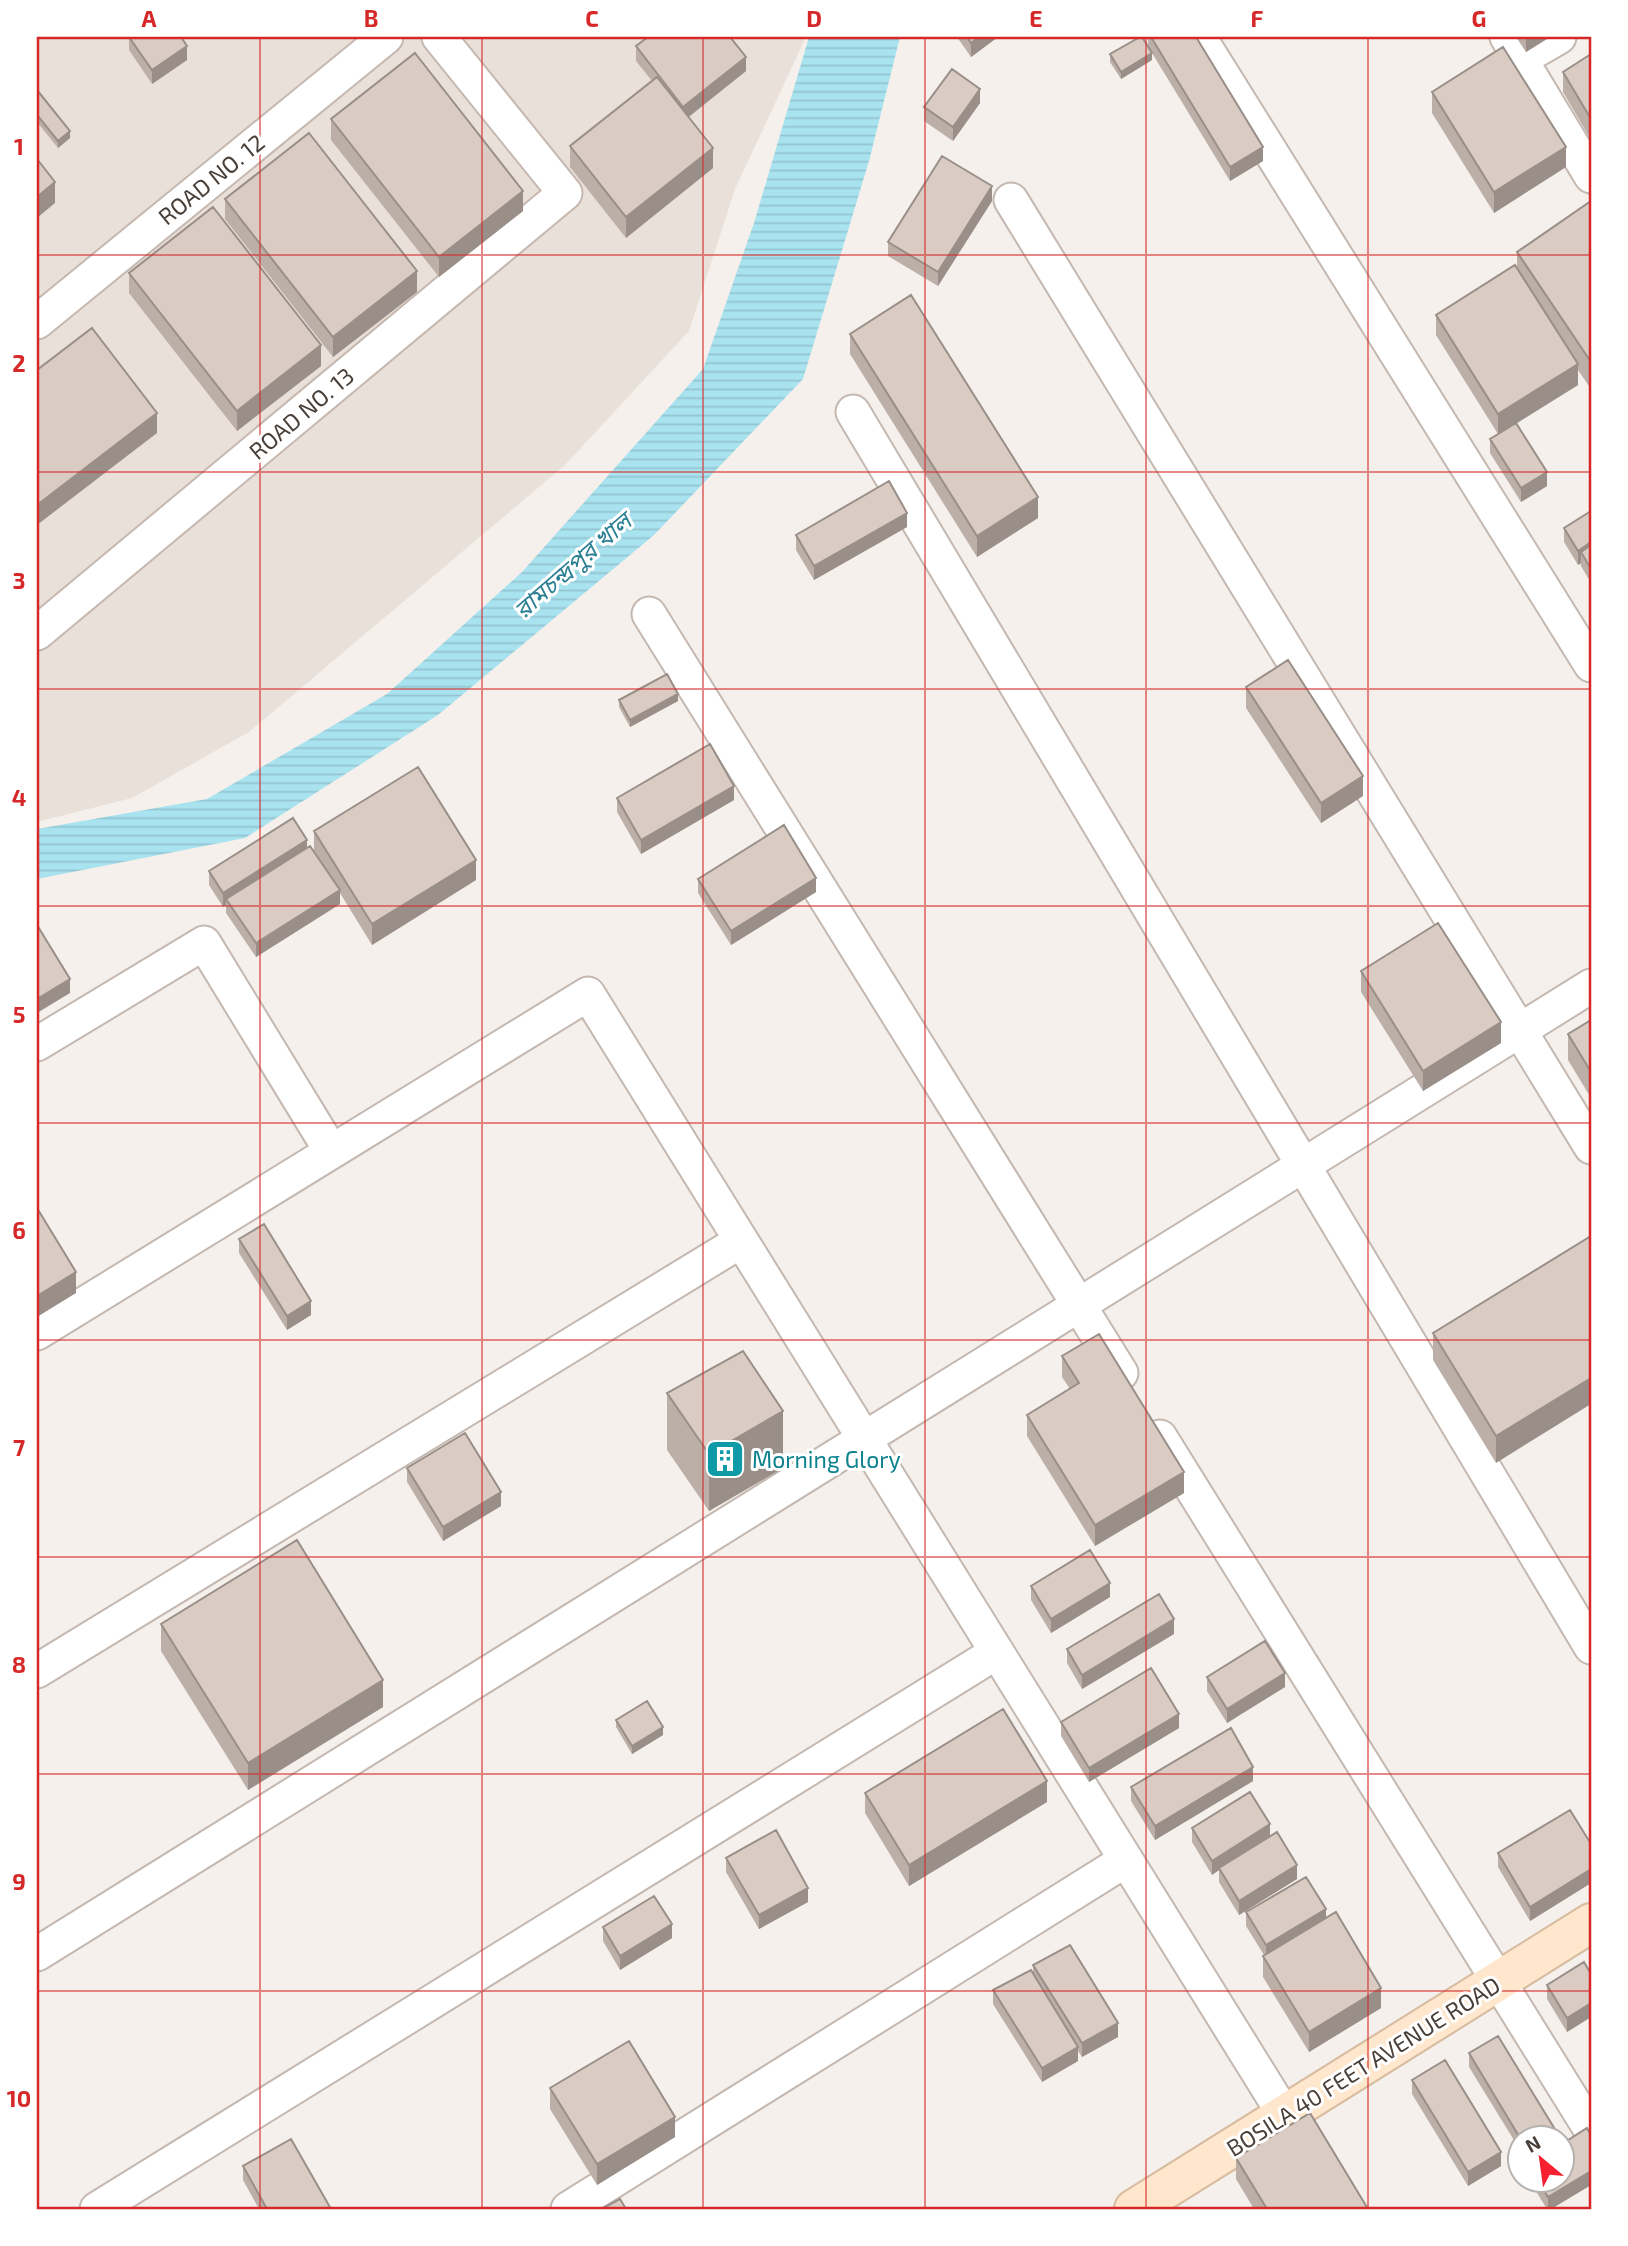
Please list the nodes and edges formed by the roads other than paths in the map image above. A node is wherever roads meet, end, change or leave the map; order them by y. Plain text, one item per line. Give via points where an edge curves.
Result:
1 (386, 37) edge
2 (439, 37) edge
3 (1199, 37) edge
4 (1559, 37) edge
5 (1514, 48) edge
6 (1591, 176) edge
7 (1011, 200) dead end
8 (37, 322) edge
9 (853, 412) dead end
10 (649, 614) dead end
11 (37, 633) edge
12 (1591, 665) edge
13 (1591, 986) edge
14 (1520, 1030) junction
15 (37, 1044) edge
16 (1591, 1147) edge
17 (331, 1152) junction
18 (1303, 1165) junction
19 (741, 1241) junction
20 (1078, 1305) junction
21 (37, 1333) edge
22 (864, 1439) junction
23 (1591, 1647) edge
24 (997, 1652) junction
25 (37, 1671) edge
26 (1126, 1860) junction
27 (1591, 1923) edge
28 (37, 1954) edge
29 (1499, 1981) junction
30 (1284, 2115) junction
31 (1591, 2130) edge
32 (97, 2209) edge
33 (568, 2209) edge
34 (1134, 2209) edge
35 (1343, 2209) edge

1 - 8 street, ROAD NO. 12
2 - 11 street, ROAD NO. 13 via 565,193
3 - 12 street
4 - 5 street
5 - 6 street
7 - 14 street
9 - 18 street
10 - 20 street
13 - 14 street
14 - 16 street
14 - 18 street
15 - 17 street via 204,943
17 - 19 street via 588,994
17 - 21 street
18 - 20 street
18 - 23 street
19 - 22 street
19 - 25 street
20 - 22 street
20 - 29 street
22 - 24 street
22 - 28 street
24 - 26 street
24 - 32 street
26 - 30 street
26 - 33 street
27 - 29 street, BOSILA 40 FEET AVENUE ROAD
29 - 30 street, BOSILA 40 FEET AVENUE ROAD
29 - 31 street
30 - 34 street, BOSILA 40 FEET AVENUE ROAD
30 - 35 street

